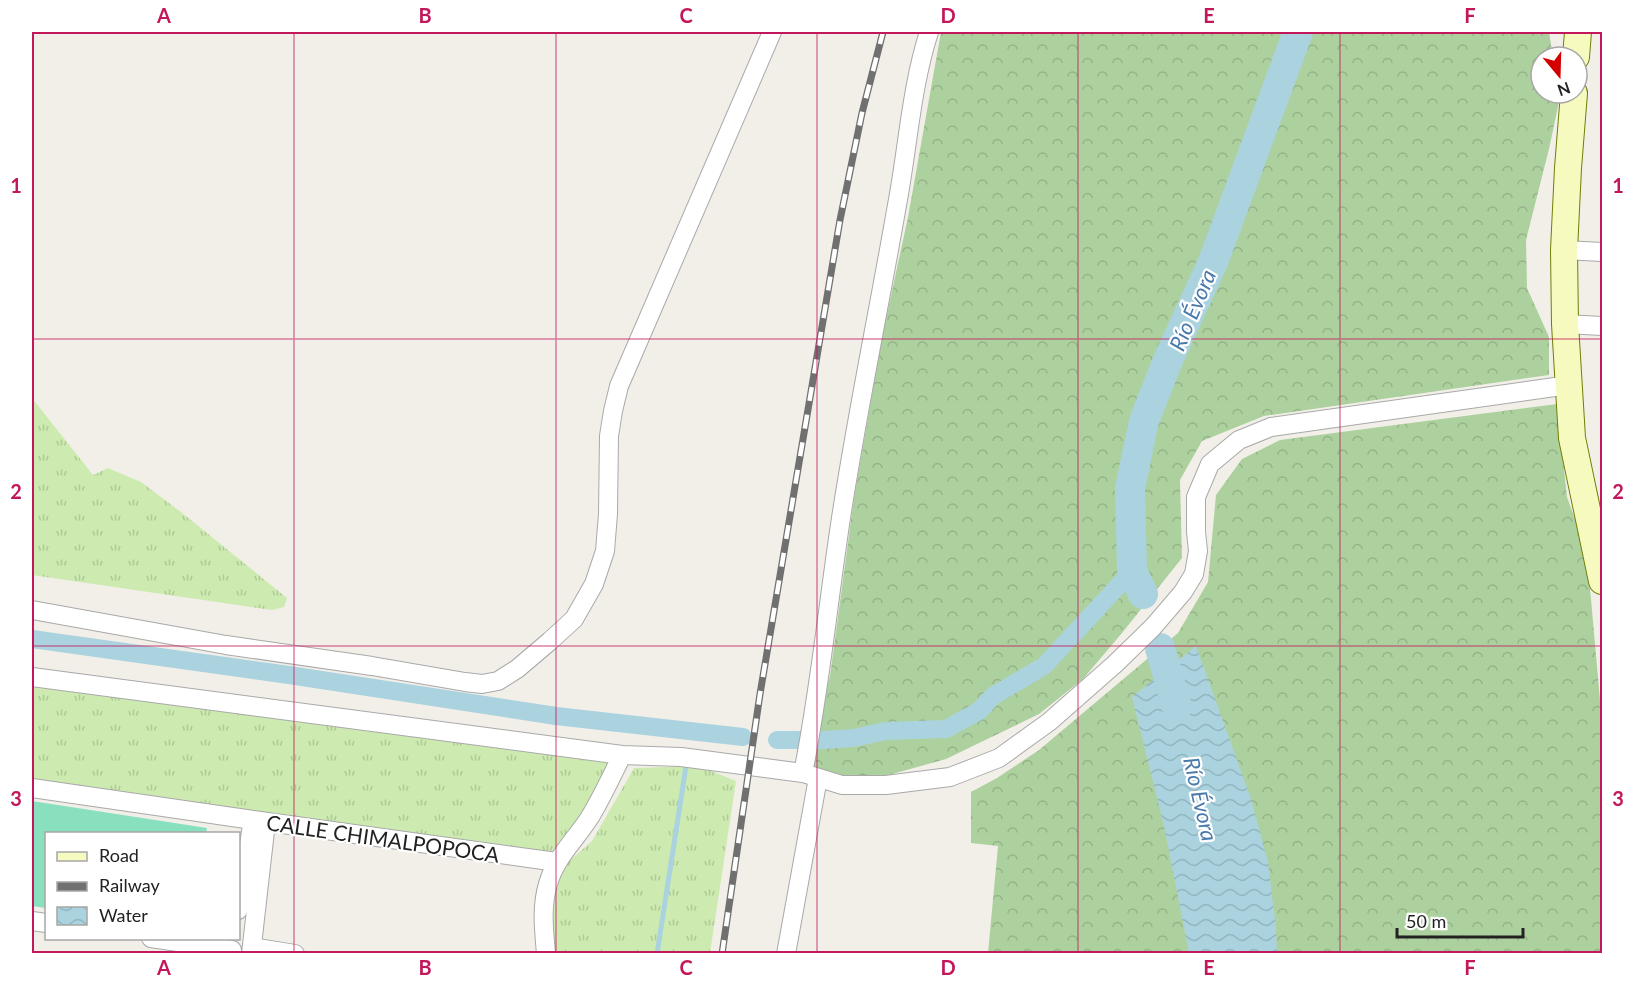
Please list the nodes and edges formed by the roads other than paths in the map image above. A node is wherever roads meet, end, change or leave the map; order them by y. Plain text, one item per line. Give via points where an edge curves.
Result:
1 (772, 32) edge
2 (929, 32) edge
3 (1573, 105) edge
4 (1564, 250) junction
5 (1602, 252) edge
6 (1565, 324) junction
7 (1602, 326) edge
8 (1569, 384) junction
9 (1602, 581) edge
10 (32, 610) edge
11 (32, 677) edge
12 (622, 754) junction
13 (811, 776) junction
14 (32, 788) edge
15 (260, 821) junction
16 (557, 862) junction
17 (240, 902) edge
18 (160, 940) edge
19 (233, 948) edge
20 (252, 950) edge
21 (295, 954) edge
22 (546, 954) edge
23 (786, 954) edge

1 - 10 street via 619,386 609,436 605,551 594,584 574,619 517,669 498,681 482,684 226,645
2 - 13 street via 917,76 898,204 845,491 810,740
3 - 4 street
4 - 5 street
4 - 6 street
6 - 7 street
6 - 8 street
8 - 9 street via 1572,438
8 - 13 street via 1271,427 1239,440 1210,464 1196,497 1198,551 1194,574 1183,592 1115,664 1049,722 999,758 950,777 886,785 842,785
11 - 12 street
12 - 13 street via 681,757
12 - 16 street via 589,818
13 - 23 street
14 - 15 street, CALLE CHIMALPOPOCA
15 - 16 street, CALLE CHIMALPOPOCA
15 - 17 street
15 - 20 street
16 - 22 street via 544,903
18 - 19 street
20 - 21 street

